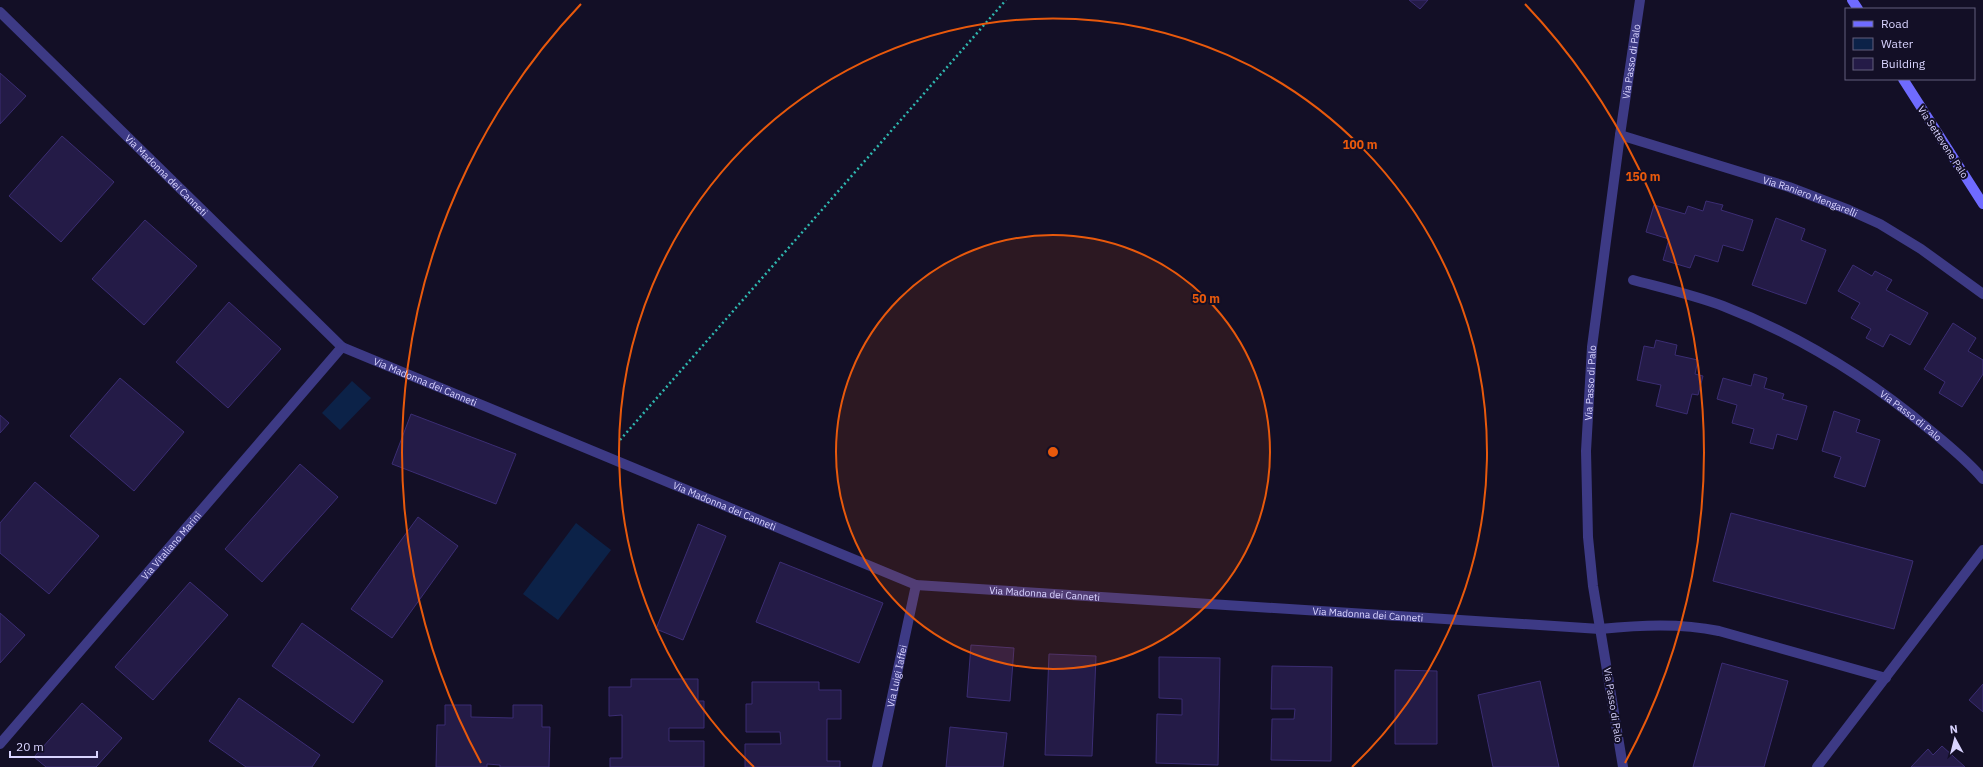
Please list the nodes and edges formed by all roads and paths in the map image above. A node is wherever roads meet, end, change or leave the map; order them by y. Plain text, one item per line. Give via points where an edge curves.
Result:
1 (1006, 0) edge
2 (1640, 0) edge
3 (0, 12) edge
4 (1904, 80) edge
5 (1620, 134) junction
6 (1983, 204) edge
7 (1633, 280) dead end
8 (1983, 294) edge
9 (342, 347) junction
10 (606, 457) junction
11 (1983, 479) edge
12 (1983, 550) edge
13 (916, 585) junction
14 (1600, 629) junction
15 (1886, 678) junction
16 (0, 744) edge
17 (877, 767) edge
18 (1623, 767) edge
19 (1817, 767) edge

1 - 10 path
2 - 5 street, Via Passo di Palo
3 - 9 street, Via Madonna dei Canneti
4 - 6 street, Via Settevene Palo
5 - 8 street, Via Raniero Mengarelli via 1789,187 1849,210 1880,224 1921,248
5 - 14 street, Via Passo di Palo via 1592,347 1587,438 1588,537
7 - 11 street, Via Passo di Palo via 1721,306 1775,329 1806,346 1865,381 1907,412
9 - 10 street, Via Madonna dei Canneti
9 - 16 street, Via Vitaliano Marini
10 - 13 street, Via Madonna dei Canneti
12 - 15 street
13 - 14 street, Via Madonna dei Canneti
13 - 17 street, Via Luigi Iaffei
14 - 15 street, Via Madonna dei Canneti via 1664,625 1708,629
14 - 18 street, Via Passo di Palo
15 - 19 street

